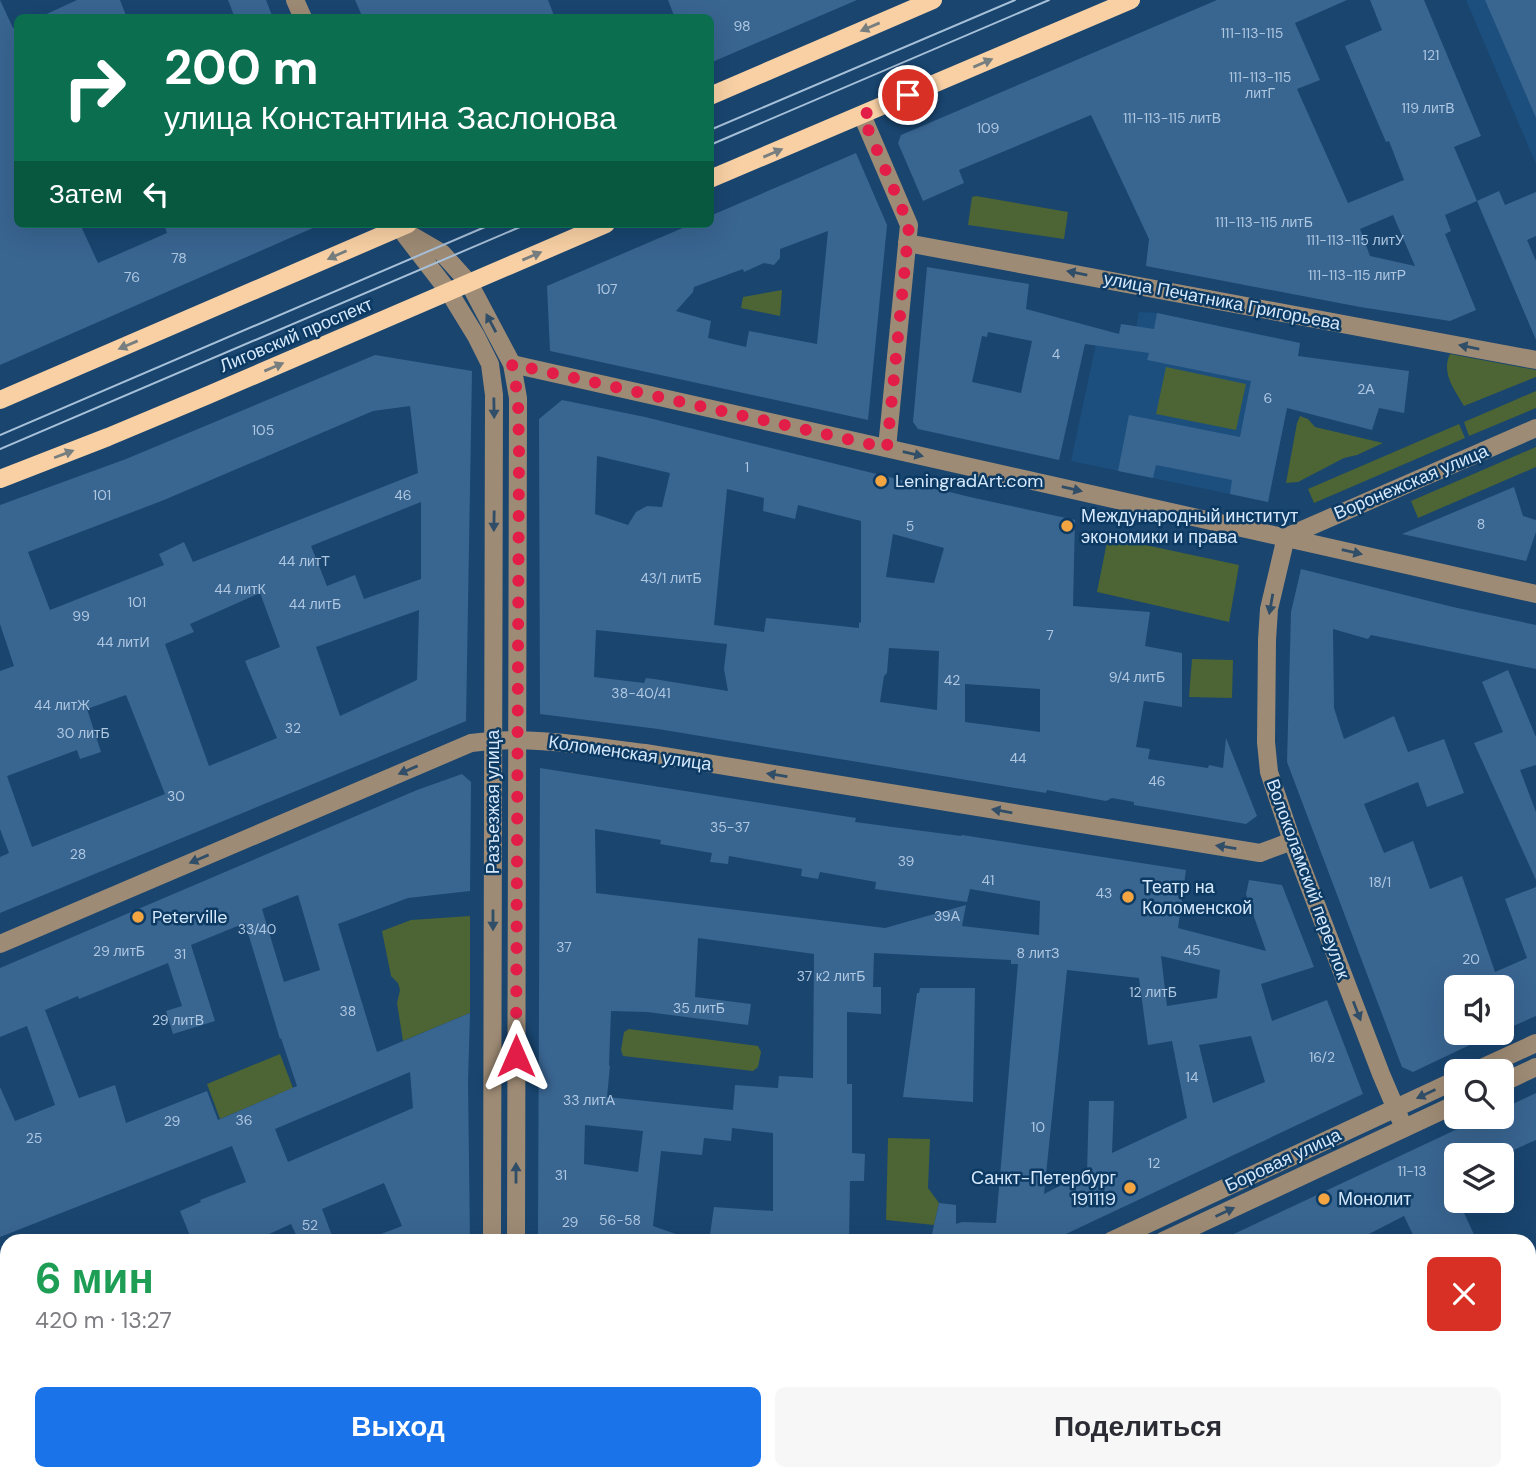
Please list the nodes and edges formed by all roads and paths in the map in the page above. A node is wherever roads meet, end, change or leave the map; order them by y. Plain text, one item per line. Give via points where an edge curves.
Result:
1 (933, 0) edge
2 (1131, 0) edge
3 (714, 94) edge
4 (862, 115) junction
5 (714, 177) edge
6 (395, 228) edge
7 (404, 228) edge
8 (406, 228) edge
9 (597, 228) edge
10 (907, 243) junction
11 (469, 283) junction
12 (449, 292) junction
13 (1536, 360) edge
14 (512, 364) junction
15 (0, 400) edge
16 (1536, 428) edge
17 (887, 448) junction
18 (0, 478) edge
19 (1286, 537) junction
20 (1536, 594) edge
21 (517, 739) junction
22 (494, 740) junction
23 (1292, 841) junction
24 (0, 944) edge
25 (1536, 1043) edge
26 (1501, 1059) edge
27 (1536, 1067) edge
28 (1514, 1077) edge
29 (1444, 1086) edge
30 (1395, 1108) junction
31 (1444, 1110) edge
32 (1404, 1128) junction
33 (492, 1234) edge
34 (516, 1234) edge
35 (1126, 1234) edge
36 (1178, 1234) edge

1 -> 3 main road
4 -> 2 main road
5 -> 4 main road
4 - 10 street via 909,225
6 -> 15 main road
7 - 12 street
8 - 11 street, Разъезжая улица via 442,253
11 -> 9 main road, Лиговский проспект
13 -> 10 street, улица Печатника Григорьева
10 - 17 street
11 - 12 main road, Лиговский проспект
14 -> 11 street, Разъезжая улица
18 -> 12 main road, Лиговский проспект
12 -> 22 street, Разъезжая улица via 490,364 494,395
14 - 17 street
14 - 21 street, Разъезжая улица via 519,452
16 - 19 street, Воронежская улица
17 -> 19 street
19 -> 20 street
19 -> 23 street, Волоколамский переулок via 1268,619 1266,742 1269,772
21 - 22 street, Коломенская улица
23 -> 21 street, Коломенская улица via 1260,853 657,755
34 -> 21 street, Разъезжая улица
22 -> 24 street, Коломенская улица via 471,743
22 -> 33 street, Разъезжая улица
23 -> 30 street, Волоколамский переулок
25 - 26 street
27 - 28 street
29 -> 30 street, Боровая улица
30 - 32 street, Волоколамский переулок
30 - 35 street, Боровая улица
31 - 32 street, Боровая улица
36 -> 32 street, Боровая улица

